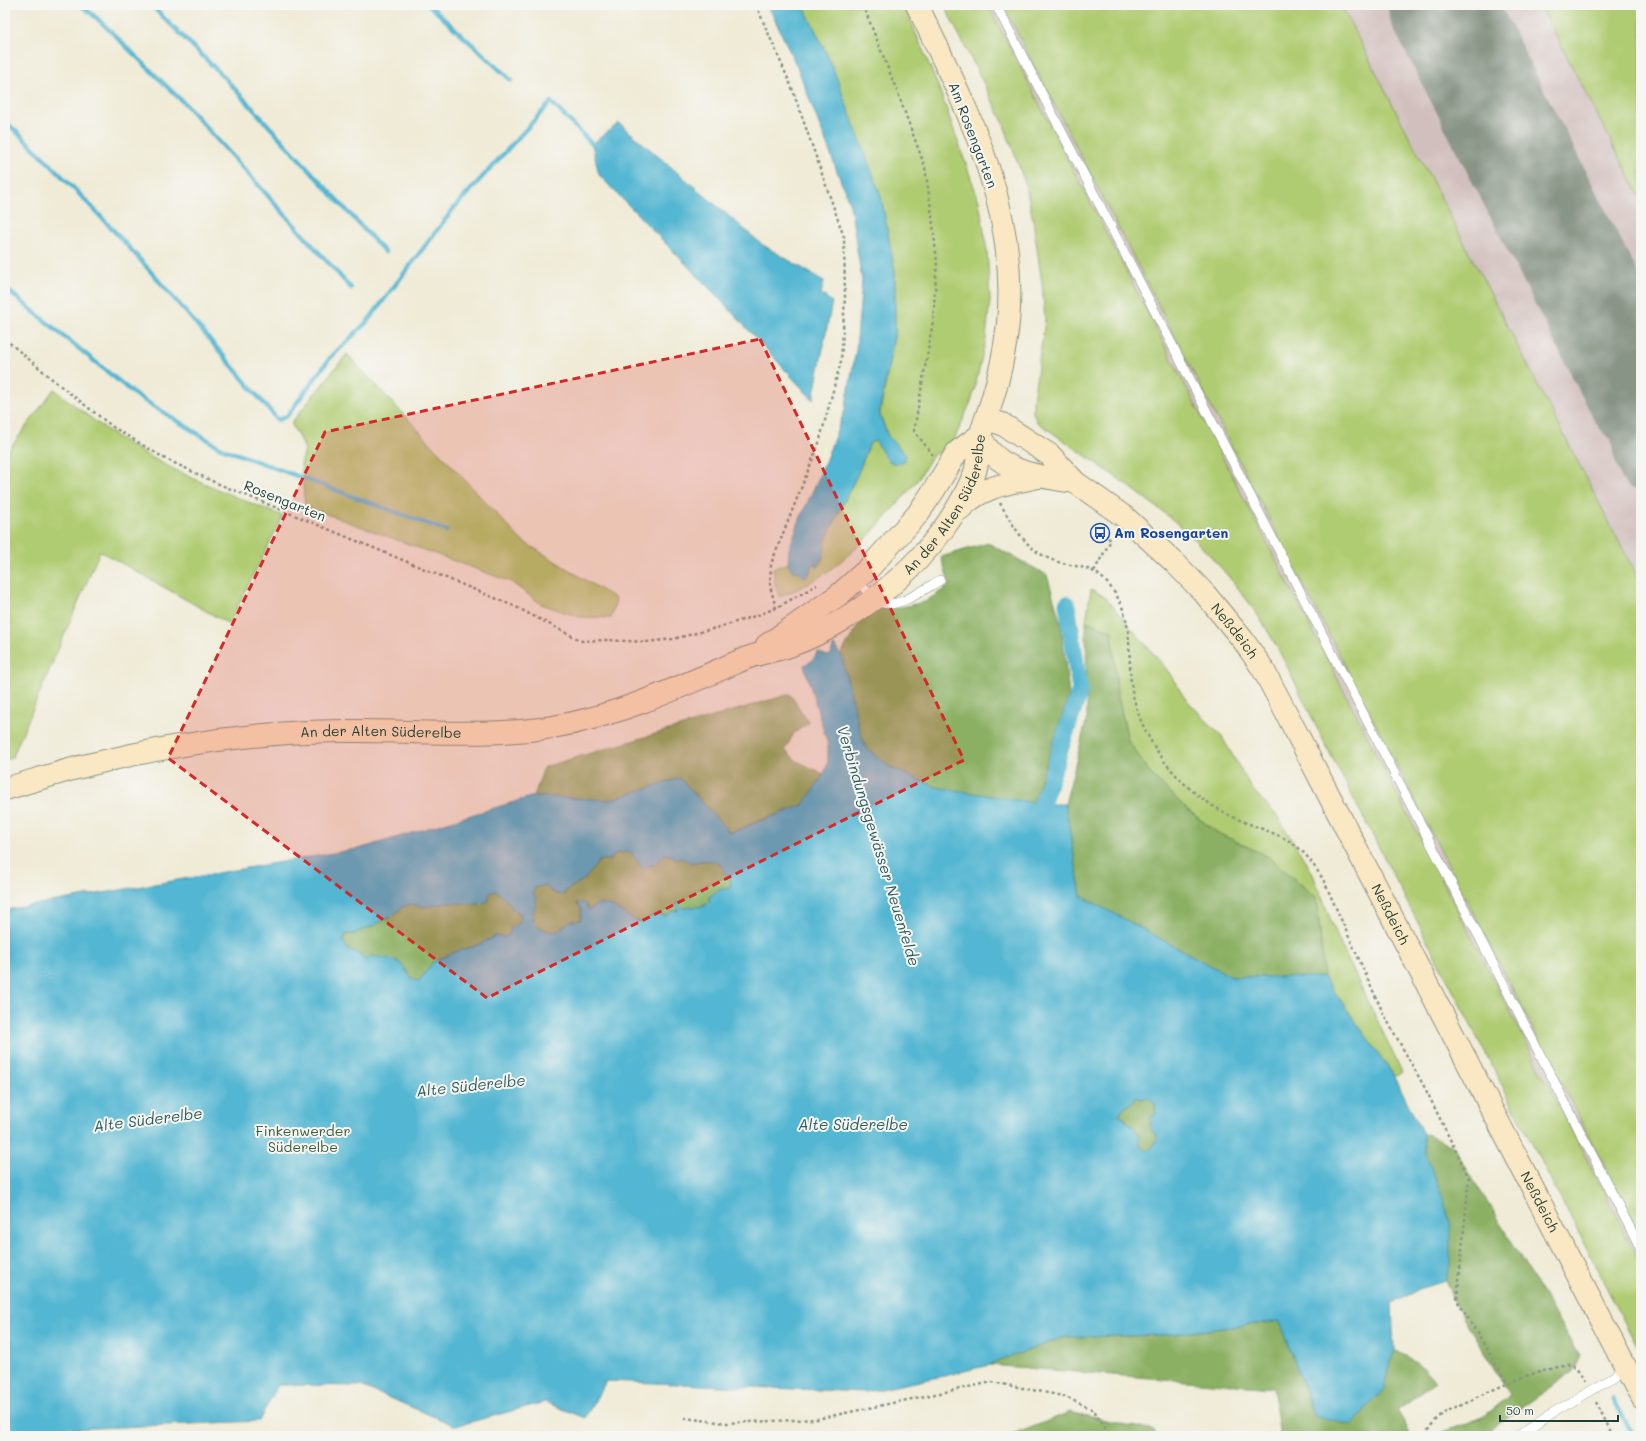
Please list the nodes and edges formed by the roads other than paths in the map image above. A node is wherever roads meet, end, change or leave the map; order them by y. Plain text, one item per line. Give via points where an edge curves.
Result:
1 (916, 5) edge
2 (996, 5) edge
3 (983, 427) junction
4 (1039, 477) junction
5 (1075, 482) junction
6 (954, 516) junction
7 (856, 580) junction
8 (940, 580) dead end
9 (874, 598) junction
10 (750, 656) junction
11 (5, 789) edge
12 (1641, 1249) edge
13 (1627, 1370) junction
14 (1641, 1396) edge
15 (1518, 1436) edge

1 - 3 main road, Am Rosengarten via 968,112 988,167 1007,248 1008,324 996,386
2 - 12 lane
3 - 4 main road, Neßdeich via 987,449 999,460
3 - 5 main road, Neßdeich via 1002,424 1050,455
3 - 6 main road, An der Alten Süderelbe via 975,473
3 - 7 main road, An der Alten Süderelbe via 957,452 917,515
4 - 5 main road, Neßdeich
4 - 6 main road via 992,488 969,499
5 - 13 main road, Neßdeich via 1126,518 1175,563 1244,640 1263,670
6 - 9 main road, An der Alten Süderelbe via 914,564
7 - 9 lane
7 - 10 main road, An der Alten Süderelbe via 820,609
8 - 9 lane via 901,602 884,602
9 - 10 main road, An der Alten Süderelbe via 825,630 791,645
10 - 11 main road, An der Alten Süderelbe via 634,706 555,726 484,733 341,731 227,738 127,755
13 - 14 main road, Neßdeich
13 - 15 lane via 1547,1416

